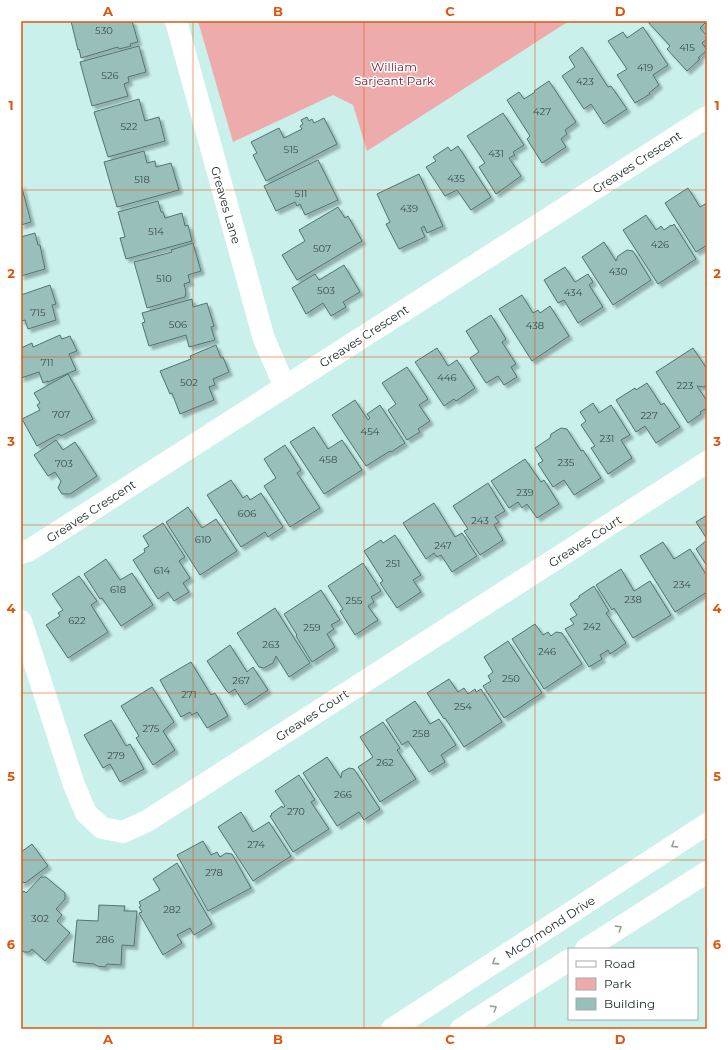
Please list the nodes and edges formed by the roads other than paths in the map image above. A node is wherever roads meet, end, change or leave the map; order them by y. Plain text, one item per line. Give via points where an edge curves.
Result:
1 (176, 21) edge
2 (707, 117) edge
3 (285, 387) junction
4 (707, 462) edge
5 (21, 553) edge
6 (21, 621) edge
7 (707, 824) edge
8 (707, 872) edge
9 (588, 948) edge
10 (568, 961) edge
11 (392, 1029) edge
12 (461, 1029) edge

1 - 3 street, Greaves Lane via 264,339
2 - 3 street, Greaves Crescent
3 - 5 street, Greaves Crescent via 35,547
4 - 6 street, Greaves Court via 147,821 123,832 102,828 86,813 74,785
7 -> 11 street, McOrmond Drive
9 -> 8 street
12 -> 10 street

